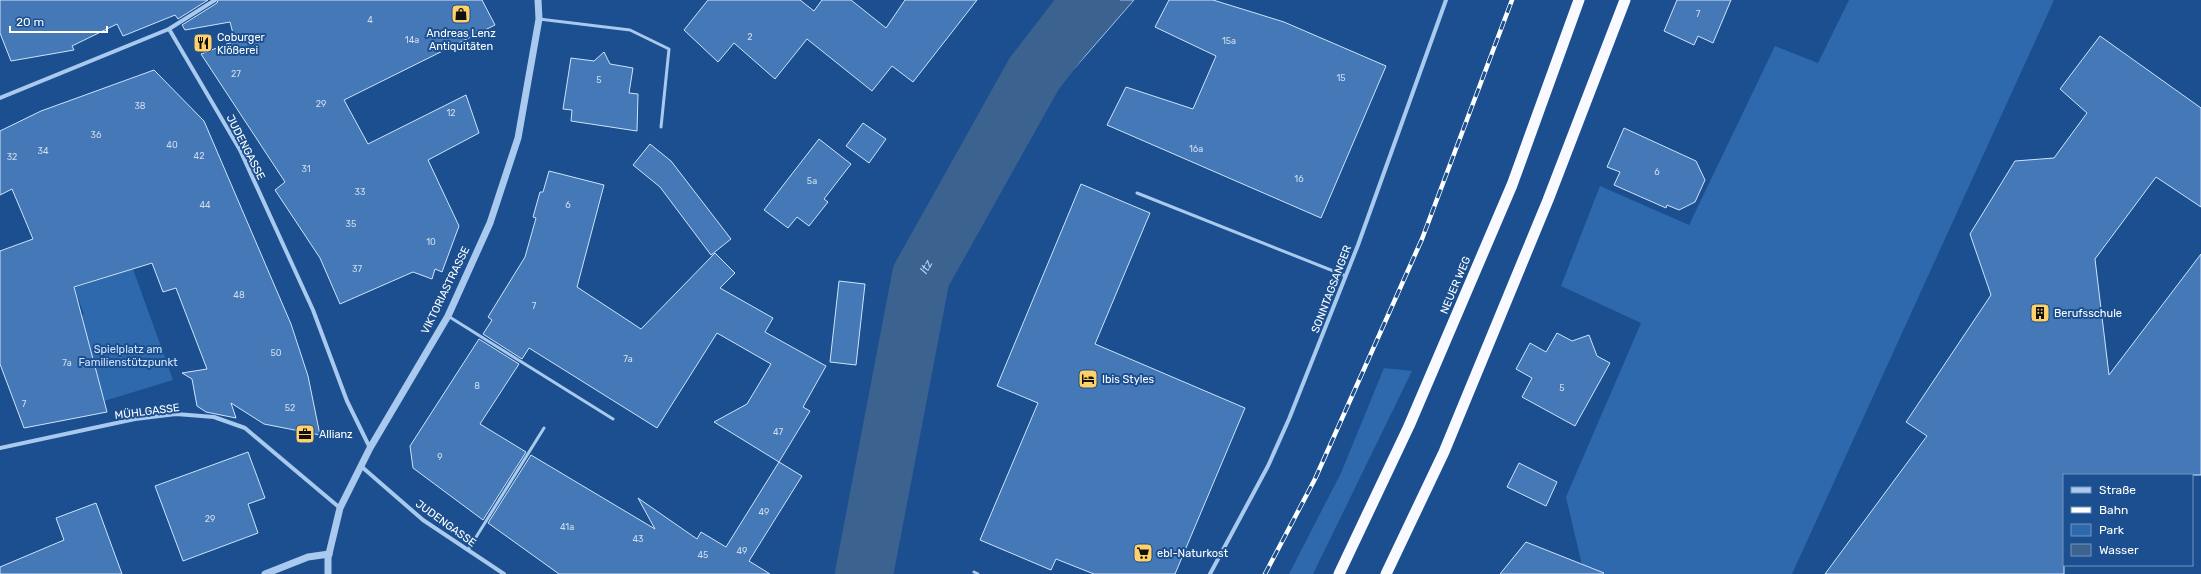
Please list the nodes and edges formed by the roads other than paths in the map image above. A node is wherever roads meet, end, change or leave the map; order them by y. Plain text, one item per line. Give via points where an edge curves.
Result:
1 (215, 0) edge
2 (538, 0) edge
3 (1446, 0) edge
4 (1579, 0) edge
5 (1625, 0) edge
6 (539, 19) junction
7 (169, 29) junction
8 (0, 97) edge
9 (661, 127) dead end
10 (1137, 193) dead end
11 (1346, 276) junction
12 (448, 316) junction
13 (613, 419) dead end
14 (544, 428) dead end
15 (0, 448) edge
16 (370, 448) junction
17 (362, 467) junction
18 (340, 508) junction
19 (468, 550) junction
20 (329, 554) junction
21 (974, 572) dead end
22 (266, 574) edge
23 (328, 574) edge
24 (504, 574) edge
25 (978, 574) edge
26 (1210, 574) edge
27 (1339, 574) edge
28 (1386, 574) edge

1 - 7 street
2 - 6 street, VIKTORIASTRASSE
3 - 11 street, SONNTAGSANGER
4 - 27 highway, NEUER WEG via 1512,185 1409,426
5 - 28 highway via 1548,200 1444,452
6 - 9 lane via 630,30 669,49
6 - 12 street, VIKTORIASTRASSE via 518,138 490,223
7 - 8 street
7 - 16 street, JUDENGASSE via 240,150 313,310 347,401
10 - 11 lane
11 - 26 street, SONNTAGSANGER via 1289,420 1268,466
12 - 13 lane
12 - 16 street, VIKTORIASTRASSE
14 - 19 lane
15 - 18 street, MÜHLGASSE via 135,419 176,414 214,417 244,428
16 - 17 street, VIKTORIASTRASSE
17 - 18 street, VIKTORIASTRASSE
17 - 19 street, JUDENGASSE via 423,520
18 - 20 street, VIKTORIASTRASSE
19 - 24 street, JUDENGASSE
20 - 22 street via 308,558
20 - 23 street, VIKTORIASTRASSE
21 - 25 lane

